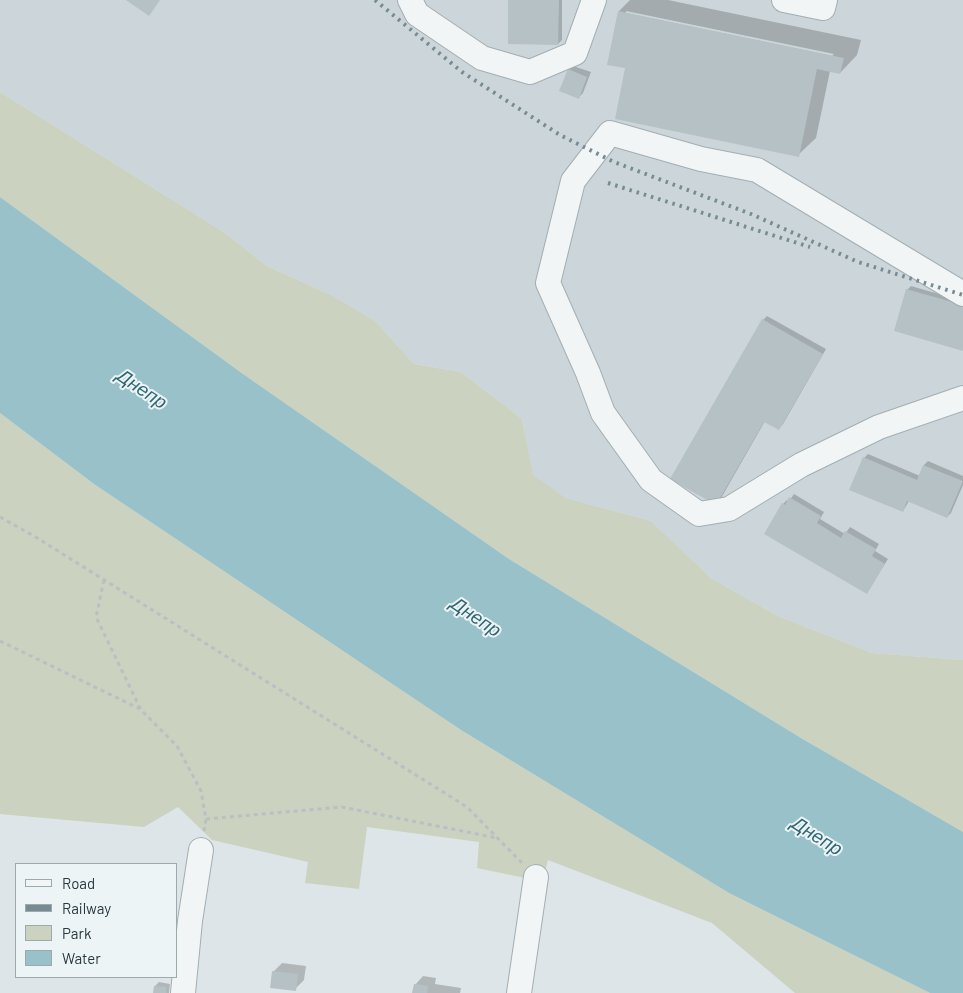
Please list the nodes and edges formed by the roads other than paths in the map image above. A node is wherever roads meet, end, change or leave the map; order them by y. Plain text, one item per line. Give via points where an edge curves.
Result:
1 (410, 0) edge
2 (594, 0) edge
3 (784, 0) edge
4 (825, 0) edge
5 (963, 294) edge
6 (963, 398) edge
7 (201, 850) road end
8 (536, 877) road end
9 (182, 993) edge
10 (519, 993) edge

1 - 2 street via 417,14 482,58 530,72 575,53
3 - 4 street via 823,8
5 - 6 street via 757,170 701,159 610,133 573,181 548,283 603,414 651,480 699,514 729,509 801,465 880,427
7 - 9 street
8 - 10 street

